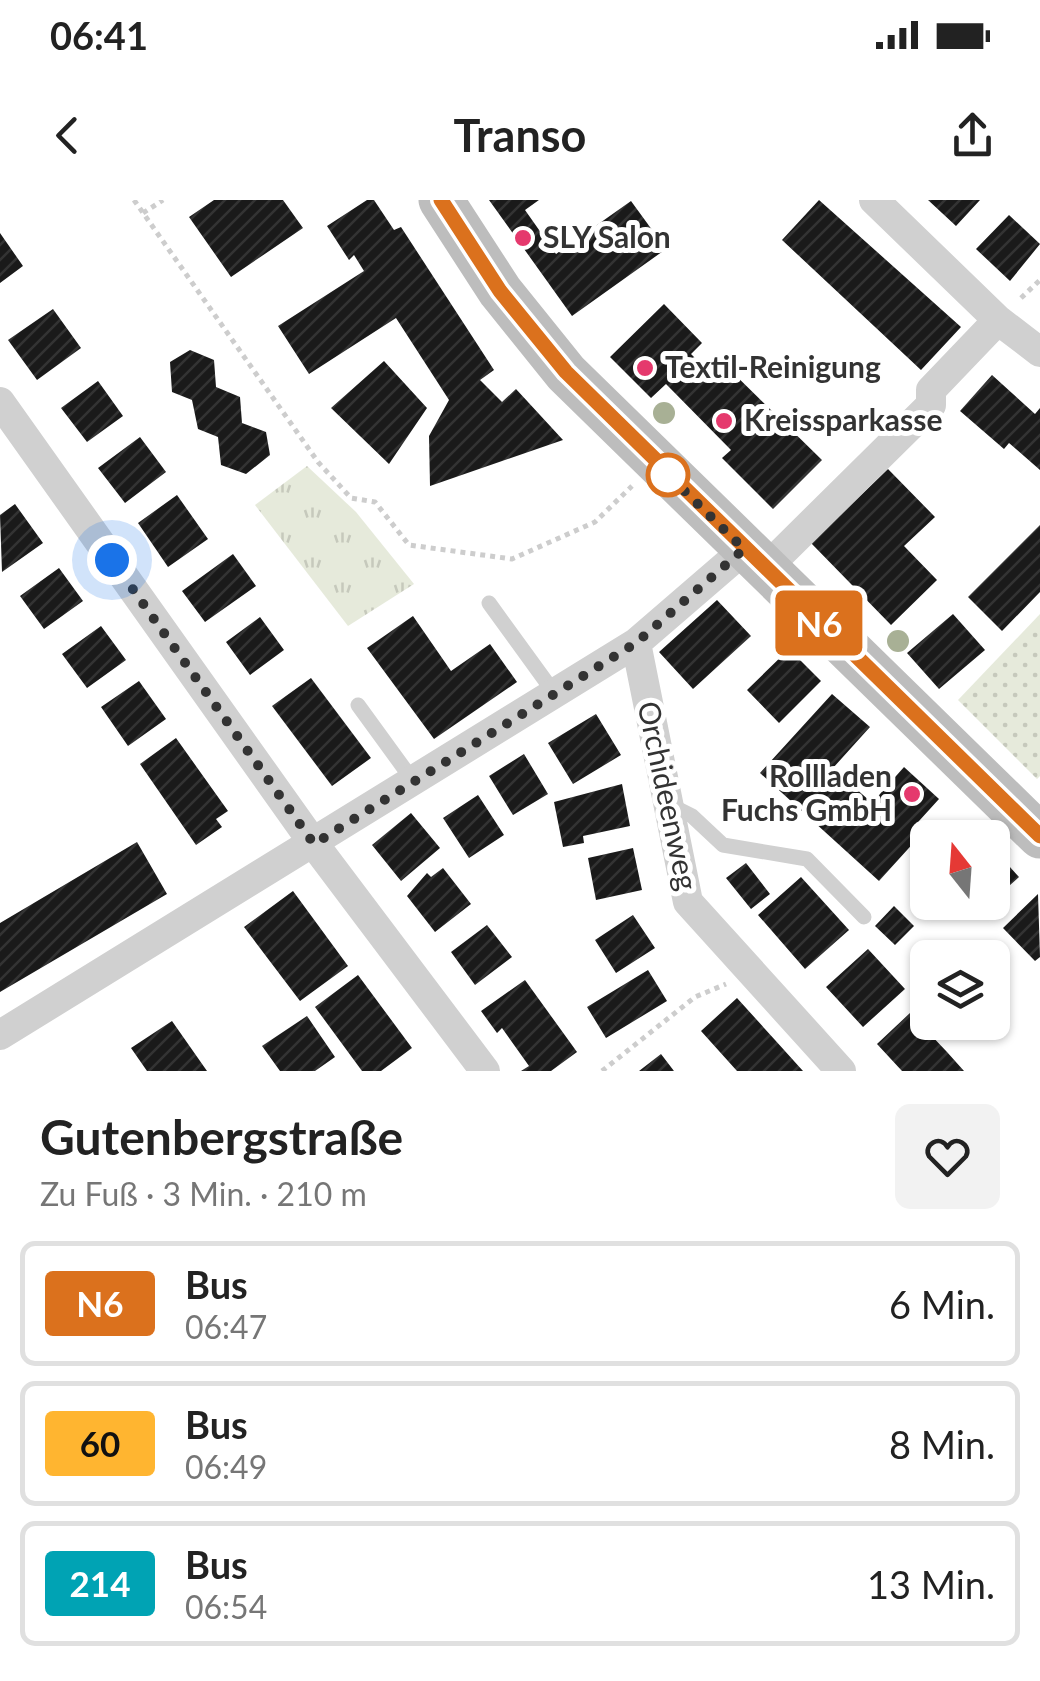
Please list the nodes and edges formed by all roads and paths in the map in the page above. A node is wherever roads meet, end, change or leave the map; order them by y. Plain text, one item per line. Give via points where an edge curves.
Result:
1 (134, 200) edge
2 (162, 200) edge
3 (441, 200) edge
4 (874, 200) edge
5 (143, 212) junction
6 (998, 320) junction
7 (1040, 352) edge
8 (0, 402) edge
9 (656, 464) junction
10 (754, 559) junction
11 (489, 603) dead end
12 (636, 643) junction
13 (554, 694) junction
14 (358, 706) dead end
15 (414, 782) junction
16 (668, 804) junction
17 (1040, 836) edge
18 (314, 844) junction
19 (864, 917) dead end
20 (752, 972) junction
21 (0, 1035) edge
22 (484, 1071) edge
23 (602, 1071) edge
24 (841, 1071) edge

1 - 5 path
2 - 5 path
3 - 9 street via 500,291 566,372
4 - 6 street
5 - 9 path via 318,462 351,498 376,502 409,545 512,559 594,522
6 - 7 street
6 - 10 street via 931,390 931,405
8 - 18 street
9 - 10 street
10 - 12 street
10 - 17 street
11 - 13 lane
12 - 13 street
12 - 16 street, Orchideenweg
13 - 15 street
14 - 15 lane
15 - 18 street
16 - 19 lane via 723,844 807,859
16 - 20 street, Orchideenweg via 688,902
18 - 21 street
18 - 22 street
20 - 23 path via 696,997
20 - 24 street, Orchideenweg

